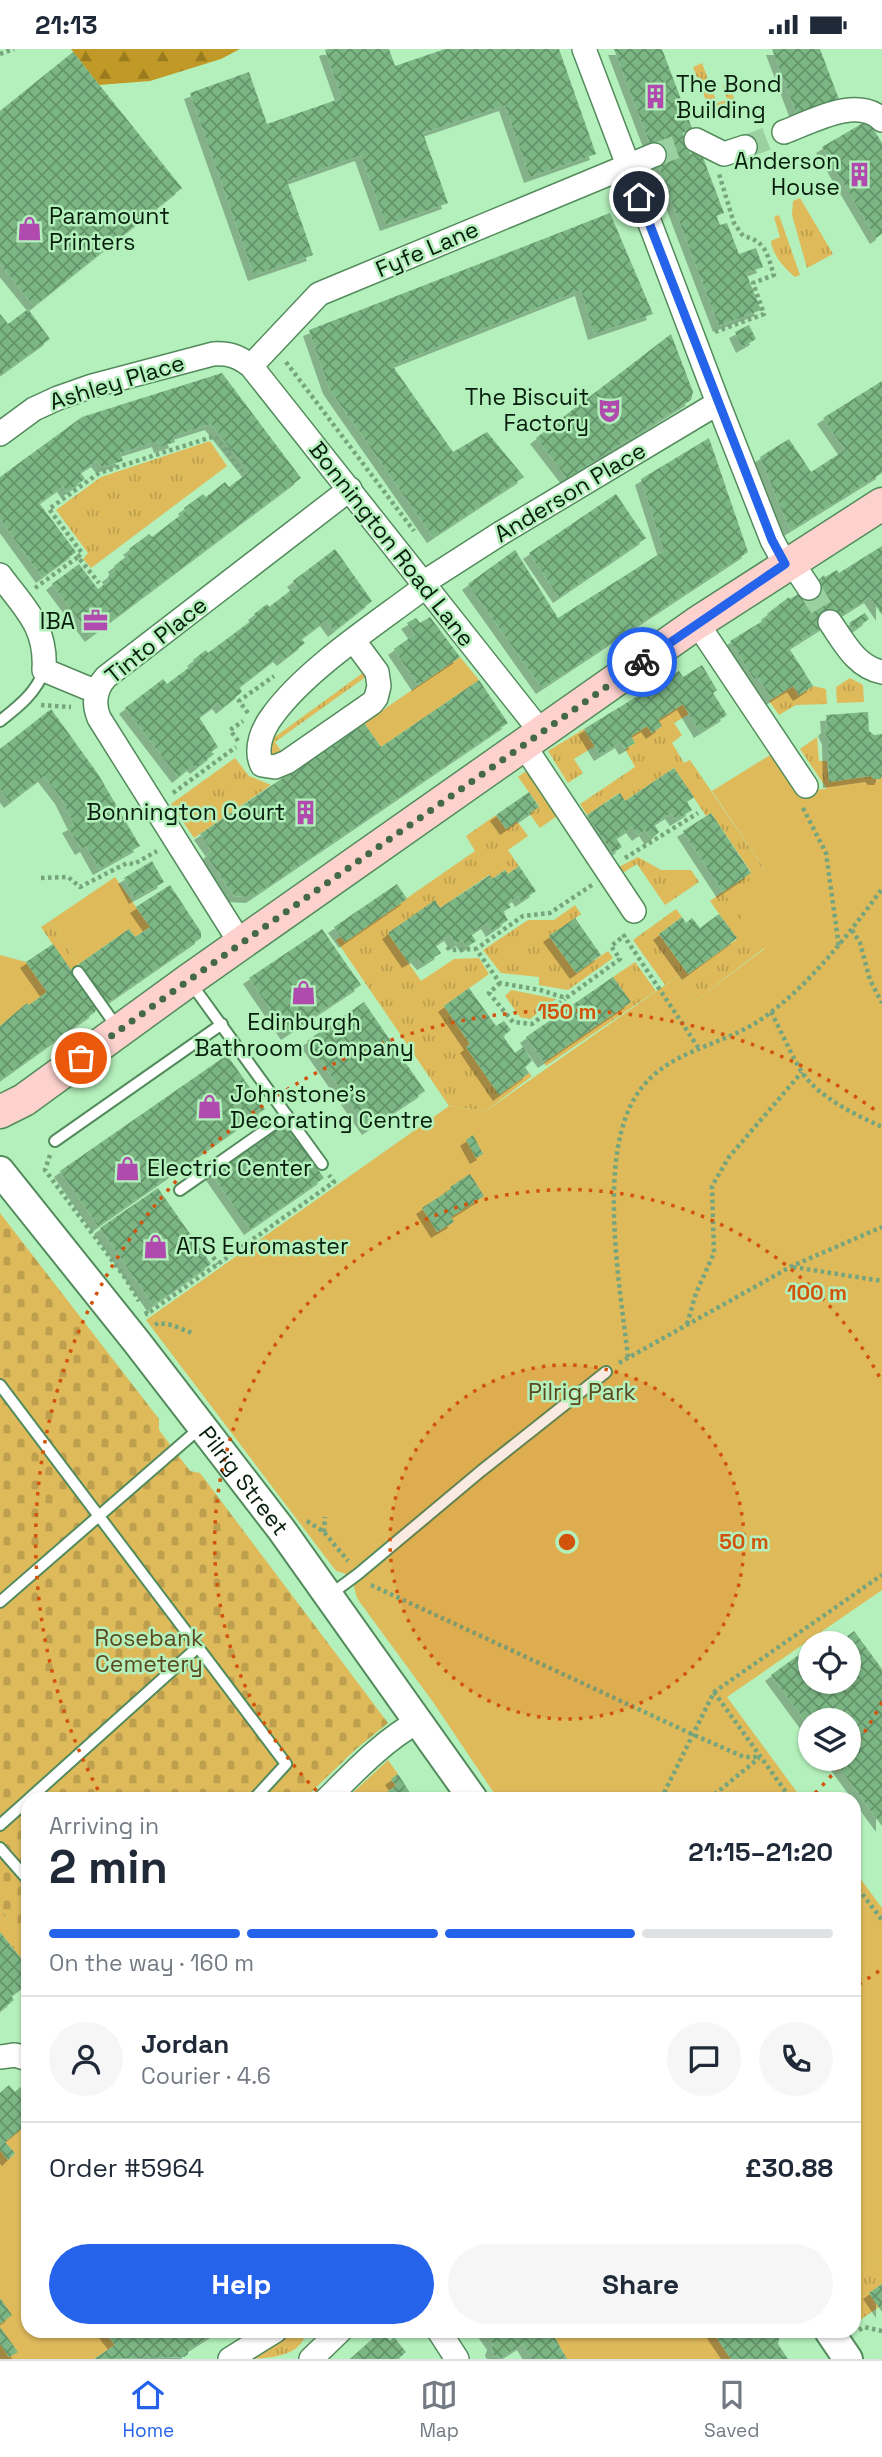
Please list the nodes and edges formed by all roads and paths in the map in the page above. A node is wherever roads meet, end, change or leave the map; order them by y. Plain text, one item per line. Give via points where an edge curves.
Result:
1 (14, 49) edge
2 (583, 49) edge
3 (0, 54) edge
4 (882, 120) edge
5 (784, 132) tunnel mouth
6 (696, 140) tunnel mouth
7 (745, 147) tunnel mouth
8 (654, 155) tunnel mouth
9 (627, 165) junction
10 (716, 166) dead end
11 (694, 340) junction
12 (246, 363) junction
13 (718, 403) junction
14 (2, 429) edge
15 (242, 472) dead end
16 (350, 489) junction
17 (882, 504) edge
18 (78, 557) junction
19 (788, 562) junction
20 (0, 575) edge
21 (99, 583) dead end
22 (425, 585) junction
23 (809, 588) tunnel mouth
24 (19, 600) junction
25 (830, 622) tunnel mouth
26 (697, 623) junction
27 (354, 641) junction
28 (44, 670) junction
29 (882, 672) edge
30 (96, 700) junction
31 (39, 704) dead end
32 (0, 721) edge
33 (532, 738) junction
34 (806, 786) joint
35 (698, 813) dead end
36 (176, 840) junction
37 (607, 870) junction
38 (41, 878) dead end
39 (882, 889) edge
40 (579, 894) dead end
41 (634, 911) joint
42 (852, 930) junction
43 (624, 936) junction
44 (241, 944) junction
45 (447, 947) dead end
46 (839, 947) junction
47 (476, 949) junction
48 (78, 972) dead end
49 (189, 980) junction
50 (500, 983) junction
51 (566, 998) junction
52 (882, 1003) edge
53 (771, 1012) junction
54 (222, 1024) junction
55 (119, 1030) junction
56 (698, 1047) junction
57 (802, 1072) junction
58 (0, 1112) edge
59 (286, 1115) junction
60 (882, 1126) edge
61 (55, 1141) joint
62 (322, 1164) joint
63 (0, 1171) edge
64 (180, 1190) dead end
65 (882, 1227) edge
66 (213, 1257) dead end
67 (218, 1265) junction
68 (792, 1266) junction
69 (882, 1281) edge
70 (687, 1324) junction
71 (192, 1333) dead end
72 (136, 1341) junction
73 (628, 1357) junction
74 (606, 1372) joint
75 (0, 1385) edge
76 (202, 1426) junction
77 (98, 1515) junction
78 (325, 1517) dead end
79 (281, 1529) junction
80 (324, 1532) junction
81 (358, 1574) junction
82 (882, 1575) edge
83 (329, 1596) junction
84 (0, 1602) edge
85 (198, 1647) junction
86 (714, 1692) junction
87 (419, 1721) junction
88 (694, 1735) junction
89 (759, 1757) junction
90 (36, 1792) edge
91 (260, 1792) edge
92 (334, 1792) edge
93 (468, 1792) edge
94 (664, 1792) edge
95 (717, 1792) edge
96 (786, 1792) edge
97 (21, 1806) edge
98 (0, 1825) edge
99 (0, 1848) edge
100 (21, 1872) edge
101 (861, 1892) edge
102 (882, 1920) edge
103 (0, 2057) edge
104 (21, 2057) edge
105 (264, 2338) edge
106 (333, 2338) edge
107 (444, 2338) edge
108 (834, 2338) edge
109 (230, 2359) edge
110 (311, 2359) edge
111 (457, 2359) edge
112 (848, 2359) edge

1 - 3 path
2 - 9 street
4 - 5 street via 854,108
6 - 7 street via 724,154
8 - 9 street, Fyfe Lane
9 - 11 street
9 - 12 street, Fyfe Lane via 319,294
10 - 11 path via 734,223 743,236 761,243 774,275 752,283 764,314
11 - 13 street
12 - 14 street, Ashley Place via 230,353 213,354 92,386 34,409
12 - 16 street, Bonnington Road Lane
13 - 19 street via 772,540
13 - 22 street, Anderson Place via 501,533
15 - 18 path via 215,436 99,473 49,509 82,553
16 - 22 street, Bonnington Road Lane
16 - 30 street, Tinto Place via 106,677
17 - 19 main road
18 - 21 path
18 - 24 path
19 - 23 street
19 - 26 main road
20 - 24 street
22 - 27 street, Anderson Place
22 - 33 street, Bonnington Road Lane
24 - 28 street via 40,630 46,651
25 - 29 street via 860,661
26 - 33 main road
26 - 34 street
27 - 27 street, Anderson Place via 272,715 258,748 262,765 275,767 286,762 372,703 379,686 377,672
28 - 30 street
28 - 32 lane via 27,698
30 - 31 path
30 - 36 street, Tinto Place via 99,718
33 - 37 street, Bonnington Road Lane
33 - 44 main road
34 - 46 path via 800,800 827,853
35 - 37 path
36 - 38 path via 80,887 68,877
36 - 44 street, Tinto Place
37 - 41 street, Bonnington Road Lane
39 - 42 path
40 - 47 path via 550,913 523,916
41 - 43 path via 643,923
42 - 46 path
42 - 52 path
43 - 51 path via 611,946 620,959
43 - 56 path
44 - 49 main road
45 - 47 path
46 - 53 path
47 - 50 path
48 - 55 lane
49 - 54 lane
49 - 55 main road
50 - 51 path
50 - 51 path via 489,993 513,1022 532,1024
53 - 56 path via 743,1030
53 - 57 path
54 - 59 lane
54 - 61 lane
55 - 58 main road via 24,1100
56 - 73 path via 653,1074 639,1091 620,1142 613,1207
57 - 60 path via 856,1115
57 - 70 path via 729,1157 712,1186 714,1253
59 - 62 lane
59 - 64 lane
61 - 67 path via 45,1170 147,1314
62 - 67 path via 334,1182
63 - 72 street, Pilrig Street
65 - 68 path
66 - 67 path
68 - 69 path
68 - 70 path
70 - 73 path
71 - 72 path via 158,1323
72 - 76 street, Pilrig Street
73 - 74 path
74 - 81 lane
75 - 77 lane
76 - 77 lane
76 - 79 street, Pilrig Street
77 - 84 lane
77 - 85 lane
78 - 80 path
79 - 80 path via 301,1517
79 - 83 street, Pilrig Street
80 - 81 path
81 - 83 lane
81 - 88 path via 374,1587
82 - 86 path
83 - 87 street, Pilrig Street
85 - 90 lane
85 - 91 lane via 286,1764
86 - 88 path
86 - 89 path
87 - 92 street via 374,1753
87 - 93 street, Pilrig Street
88 - 89 path via 744,1757
88 - 94 path
89 - 95 path
89 - 96 path
97 - 98 lane
99 - 100 lane
101 - 102 path
103 - 104 street
105 - 109 street
106 - 110 street
107 - 111 street
108 - 112 street

